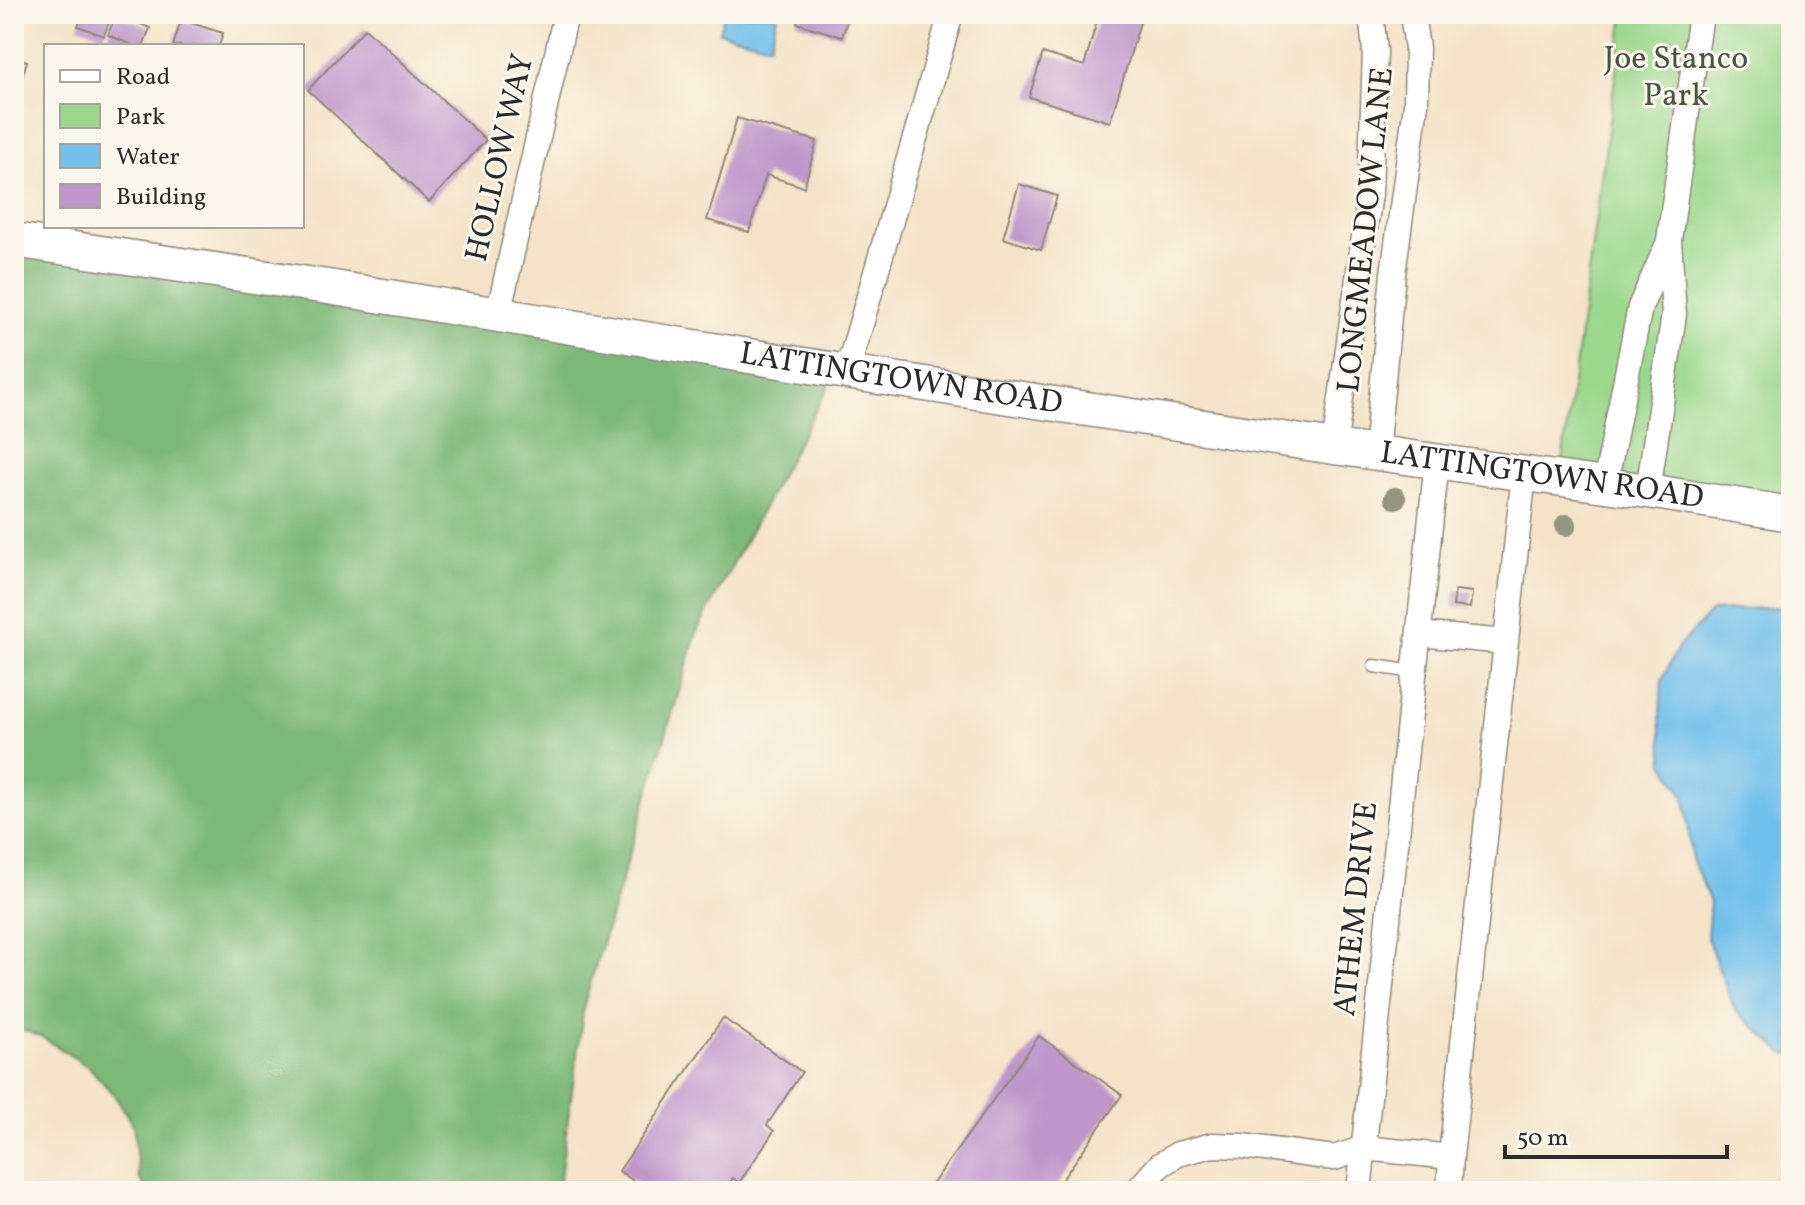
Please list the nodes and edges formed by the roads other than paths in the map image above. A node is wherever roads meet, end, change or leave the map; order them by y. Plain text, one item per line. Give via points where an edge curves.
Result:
1 (566, 14) edge
2 (951, 14) edge
3 (1371, 14) edge
4 (1412, 14) edge
5 (1701, 14) edge
6 (14, 240) edge
7 (1669, 240) junction
8 (498, 315) junction
9 (847, 372) junction
10 (1334, 447) junction
11 (1376, 453) junction
12 (1437, 461) junction
13 (1524, 473) junction
14 (1605, 485) junction
15 (1648, 491) junction
16 (1791, 514) edge
17 (1419, 634) junction
18 (1506, 642) junction
19 (1374, 666) dead end
20 (1415, 672) junction
21 (1364, 1148) junction
22 (1451, 1157) junction
23 (1137, 1191) edge
24 (1359, 1191) edge
25 (1449, 1191) edge

1 - 8 street, HOLLOW WAY
2 - 9 street
3 - 10 street, LONGMEADOW LANE via 1375,51 1370,194
4 - 11 street, LONGMEADOW LANE via 1416,104
5 - 7 street
6 - 8 street, LATTINGTOWN ROAD
7 - 14 street via 1640,307
7 - 15 street via 1674,314
8 - 9 street, LATTINGTOWN ROAD
9 - 10 street, LATTINGTOWN ROAD
10 - 11 street, LATTINGTOWN ROAD
11 - 12 street, LATTINGTOWN ROAD
12 - 13 street, LATTINGTOWN ROAD
12 - 17 street, ATHEM DRIVE
13 - 14 street, LATTINGTOWN ROAD
13 - 18 street
14 - 15 street, LATTINGTOWN ROAD
15 - 16 street, LATTINGTOWN ROAD
17 - 18 street
17 - 20 street, ATHEM DRIVE
18 - 22 street
19 - 20 lane
20 - 21 street, ATHEM DRIVE
21 - 22 street
21 - 23 street via 1334,1158 1212,1145 1160,1165
21 - 24 street, ATHEM DRIVE
22 - 25 street

